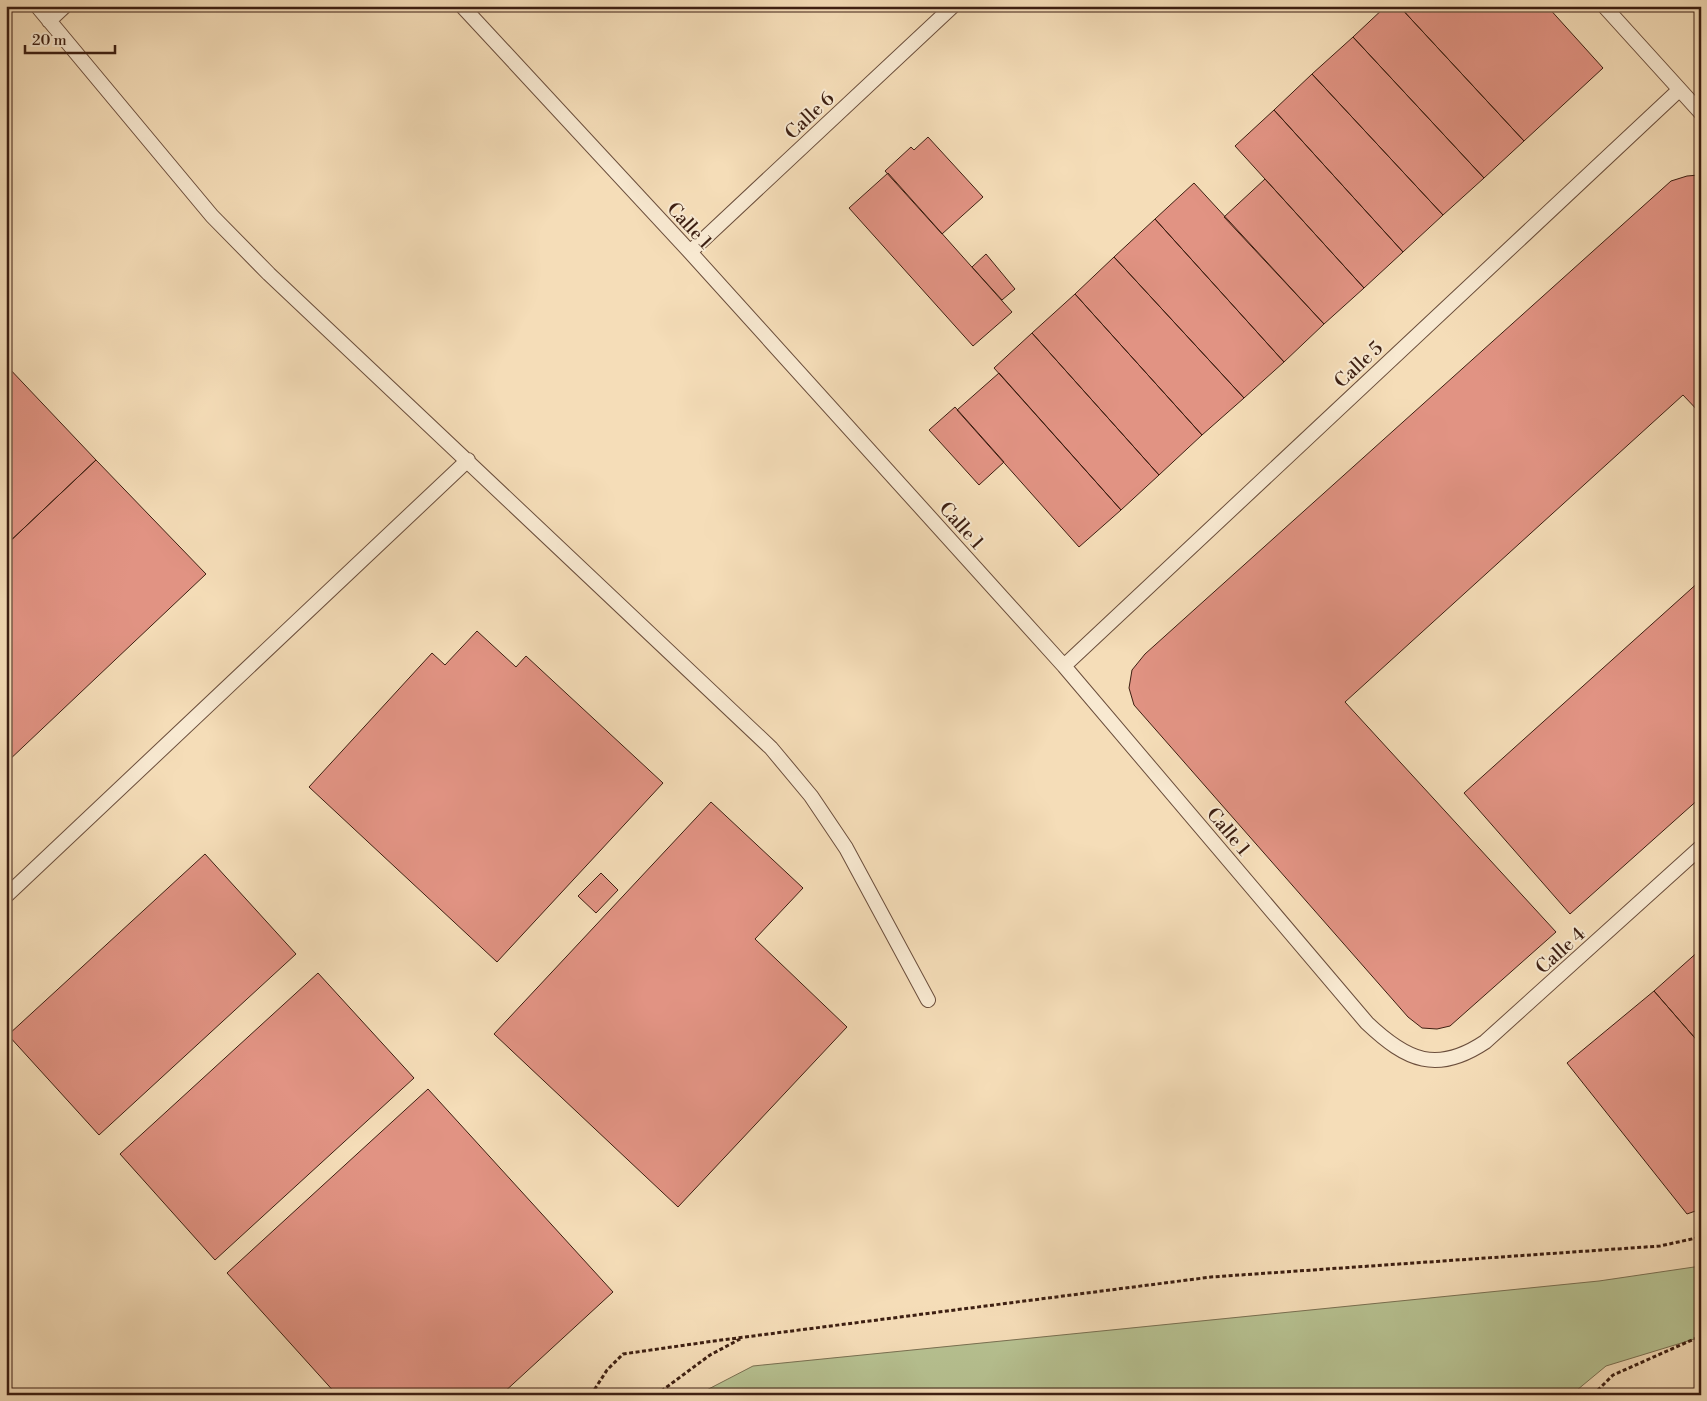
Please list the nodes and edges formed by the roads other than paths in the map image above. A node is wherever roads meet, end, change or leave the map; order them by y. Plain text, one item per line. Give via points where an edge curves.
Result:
1 (38, 6) edge
2 (65, 6) edge
3 (462, 6) edge
4 (953, 6) edge
5 (1604, 6) edge
6 (50, 21) junction
7 (1679, 90) junction
8 (1701, 113) edge
9 (690, 252) junction
10 (468, 460) junction
11 (1064, 666) junction
12 (1701, 847) edge
13 (6, 896) edge
14 (928, 1000) dead end
15 (1434, 1062) joint

1 - 6 lane
2 - 6 lane
3 - 9 lane, Calle 1
4 - 9 lane, Calle 6
5 - 7 lane
6 - 10 lane via 212,216 269,274
7 - 8 lane
7 - 11 lane, Calle 5
9 - 11 lane, Calle 1
10 - 13 lane
10 - 14 lane via 772,748 811,796 846,848
11 - 15 lane, Calle 1 via 1367,1024 1401,1052
12 - 15 lane, Calle 4 via 1486,1042 1468,1054

